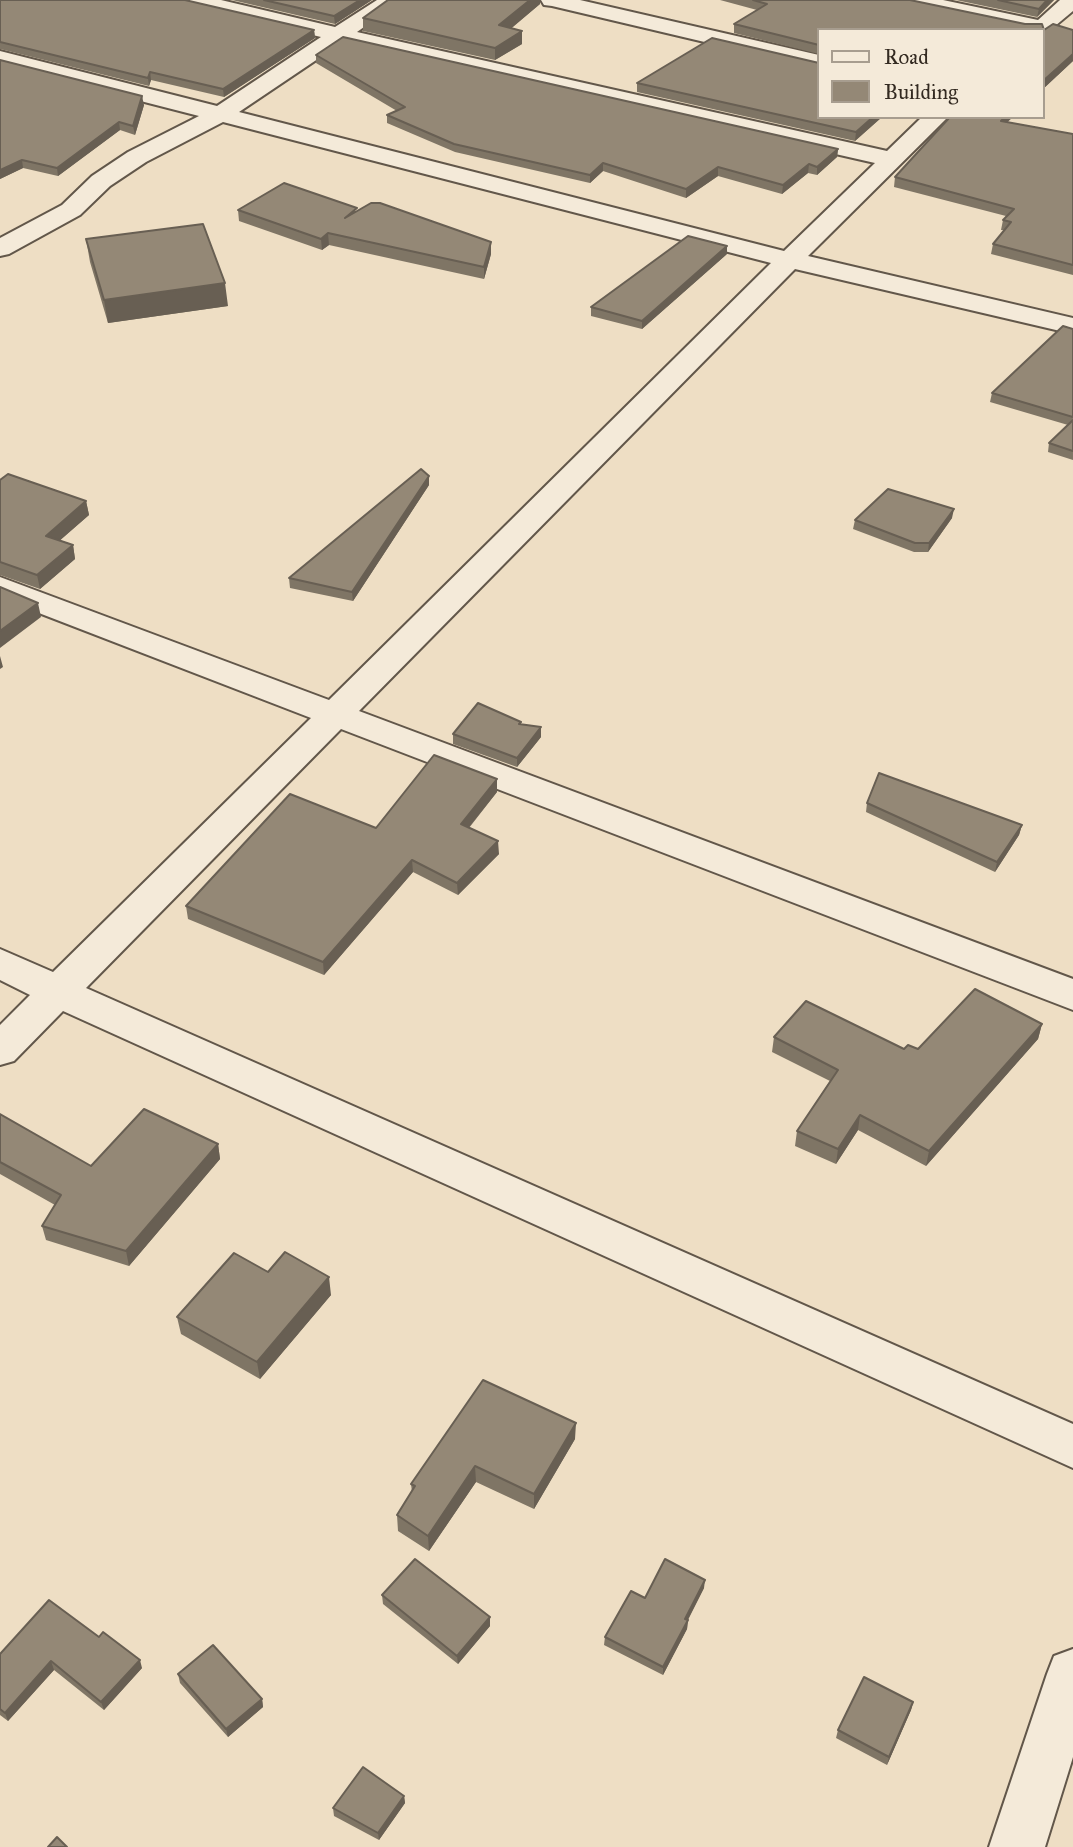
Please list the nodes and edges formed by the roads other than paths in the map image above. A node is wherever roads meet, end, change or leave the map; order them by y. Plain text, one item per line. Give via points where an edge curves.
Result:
1 (194, 0) edge
2 (391, 0) edge
3 (552, 0) edge
4 (912, 0) edge
5 (1073, 0) edge
6 (1037, 28) edge
7 (1042, 28) edge
8 (339, 35) junction
9 (0, 58) edge
10 (818, 62) edge
11 (221, 114) junction
12 (934, 119) edge
13 (892, 159) junction
14 (0, 248) edge
15 (789, 260) junction
16 (1073, 326) edge
17 (0, 587) edge
18 (337, 713) junction
19 (0, 963) edge
20 (58, 992) junction
21 (1073, 995) edge
22 (0, 1049) edge
23 (1073, 1447) edge
24 (1073, 1674) edge
25 (1017, 1847) edge

1 - 8 street
2 - 8 street
3 - 10 street
4 - 6 street
5 - 7 street
8 - 11 street
8 - 13 street
9 - 11 street
11 - 14 street via 137,157 101,181 71,210
11 - 15 street
12 - 13 street
13 - 15 street
15 - 16 street
15 - 18 street
17 - 18 street
18 - 20 street
18 - 21 street
19 - 20 street
20 - 22 street
20 - 23 street
24 - 25 street

